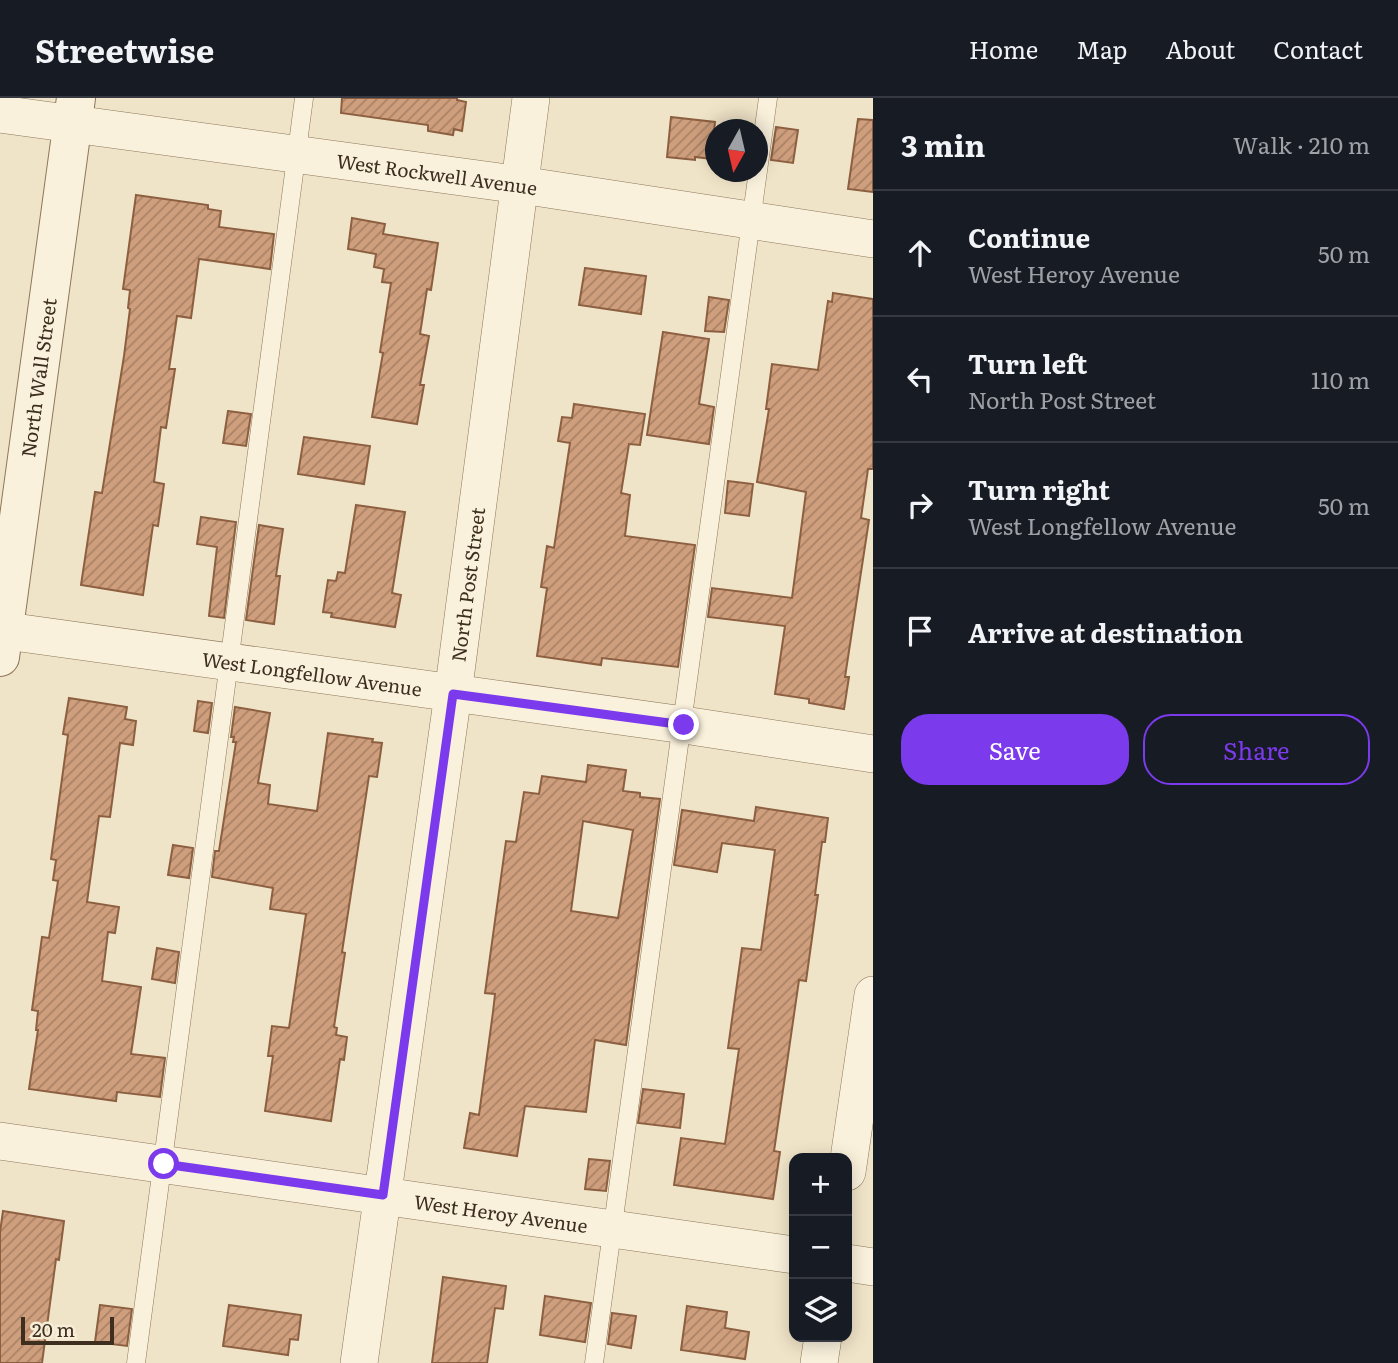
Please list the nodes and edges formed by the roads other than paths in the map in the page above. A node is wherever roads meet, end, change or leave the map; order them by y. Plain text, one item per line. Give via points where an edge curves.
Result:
1 (304, 98) edge
2 (531, 98) edge
3 (768, 98) edge
4 (74, 111) edge
5 (0, 114) edge
6 (296, 154) junction
7 (521, 185) junction
8 (751, 220) junction
9 (873, 239) edge
10 (1, 640) edge
11 (228, 662) junction
12 (453, 694) junction
13 (684, 725) junction
14 (873, 754) edge
15 (873, 995) edge
16 (0, 1141) edge
17 (850, 1153) edge
18 (164, 1164) junction
19 (383, 1195) junction
20 (614, 1228) junction
21 (789, 1254) edge
22 (852, 1264) edge
23 (873, 1266) edge
24 (822, 1342) edge
25 (136, 1363) edge
26 (359, 1363) edge
27 (594, 1363) edge
28 (819, 1363) edge

1 - 6 lane
2 - 7 street, North Post Street
3 - 8 lane
4 - 5 street, West Rockwell Avenue
4 - 6 street, West Rockwell Avenue
4 - 10 street, North Wall Street
6 - 7 street, West Rockwell Avenue
6 - 11 lane
7 - 8 street, West Rockwell Avenue
7 - 12 street, North Post Street
8 - 9 street, West Rockwell Avenue
8 - 13 lane
10 - 11 street, West Longfellow Avenue
11 - 12 street, West Longfellow Avenue
11 - 18 lane
12 - 13 street, West Longfellow Avenue
12 - 19 street, North Post Street
13 - 14 street, West Longfellow Avenue
13 - 20 lane
15 - 17 street
16 - 18 street, West Heroy Avenue
18 - 19 street, West Heroy Avenue
18 - 25 lane
19 - 20 street, West Heroy Avenue
19 - 26 street, North Post Street
20 - 21 street, West Heroy Avenue
20 - 27 lane
22 - 23 street
24 - 28 street

